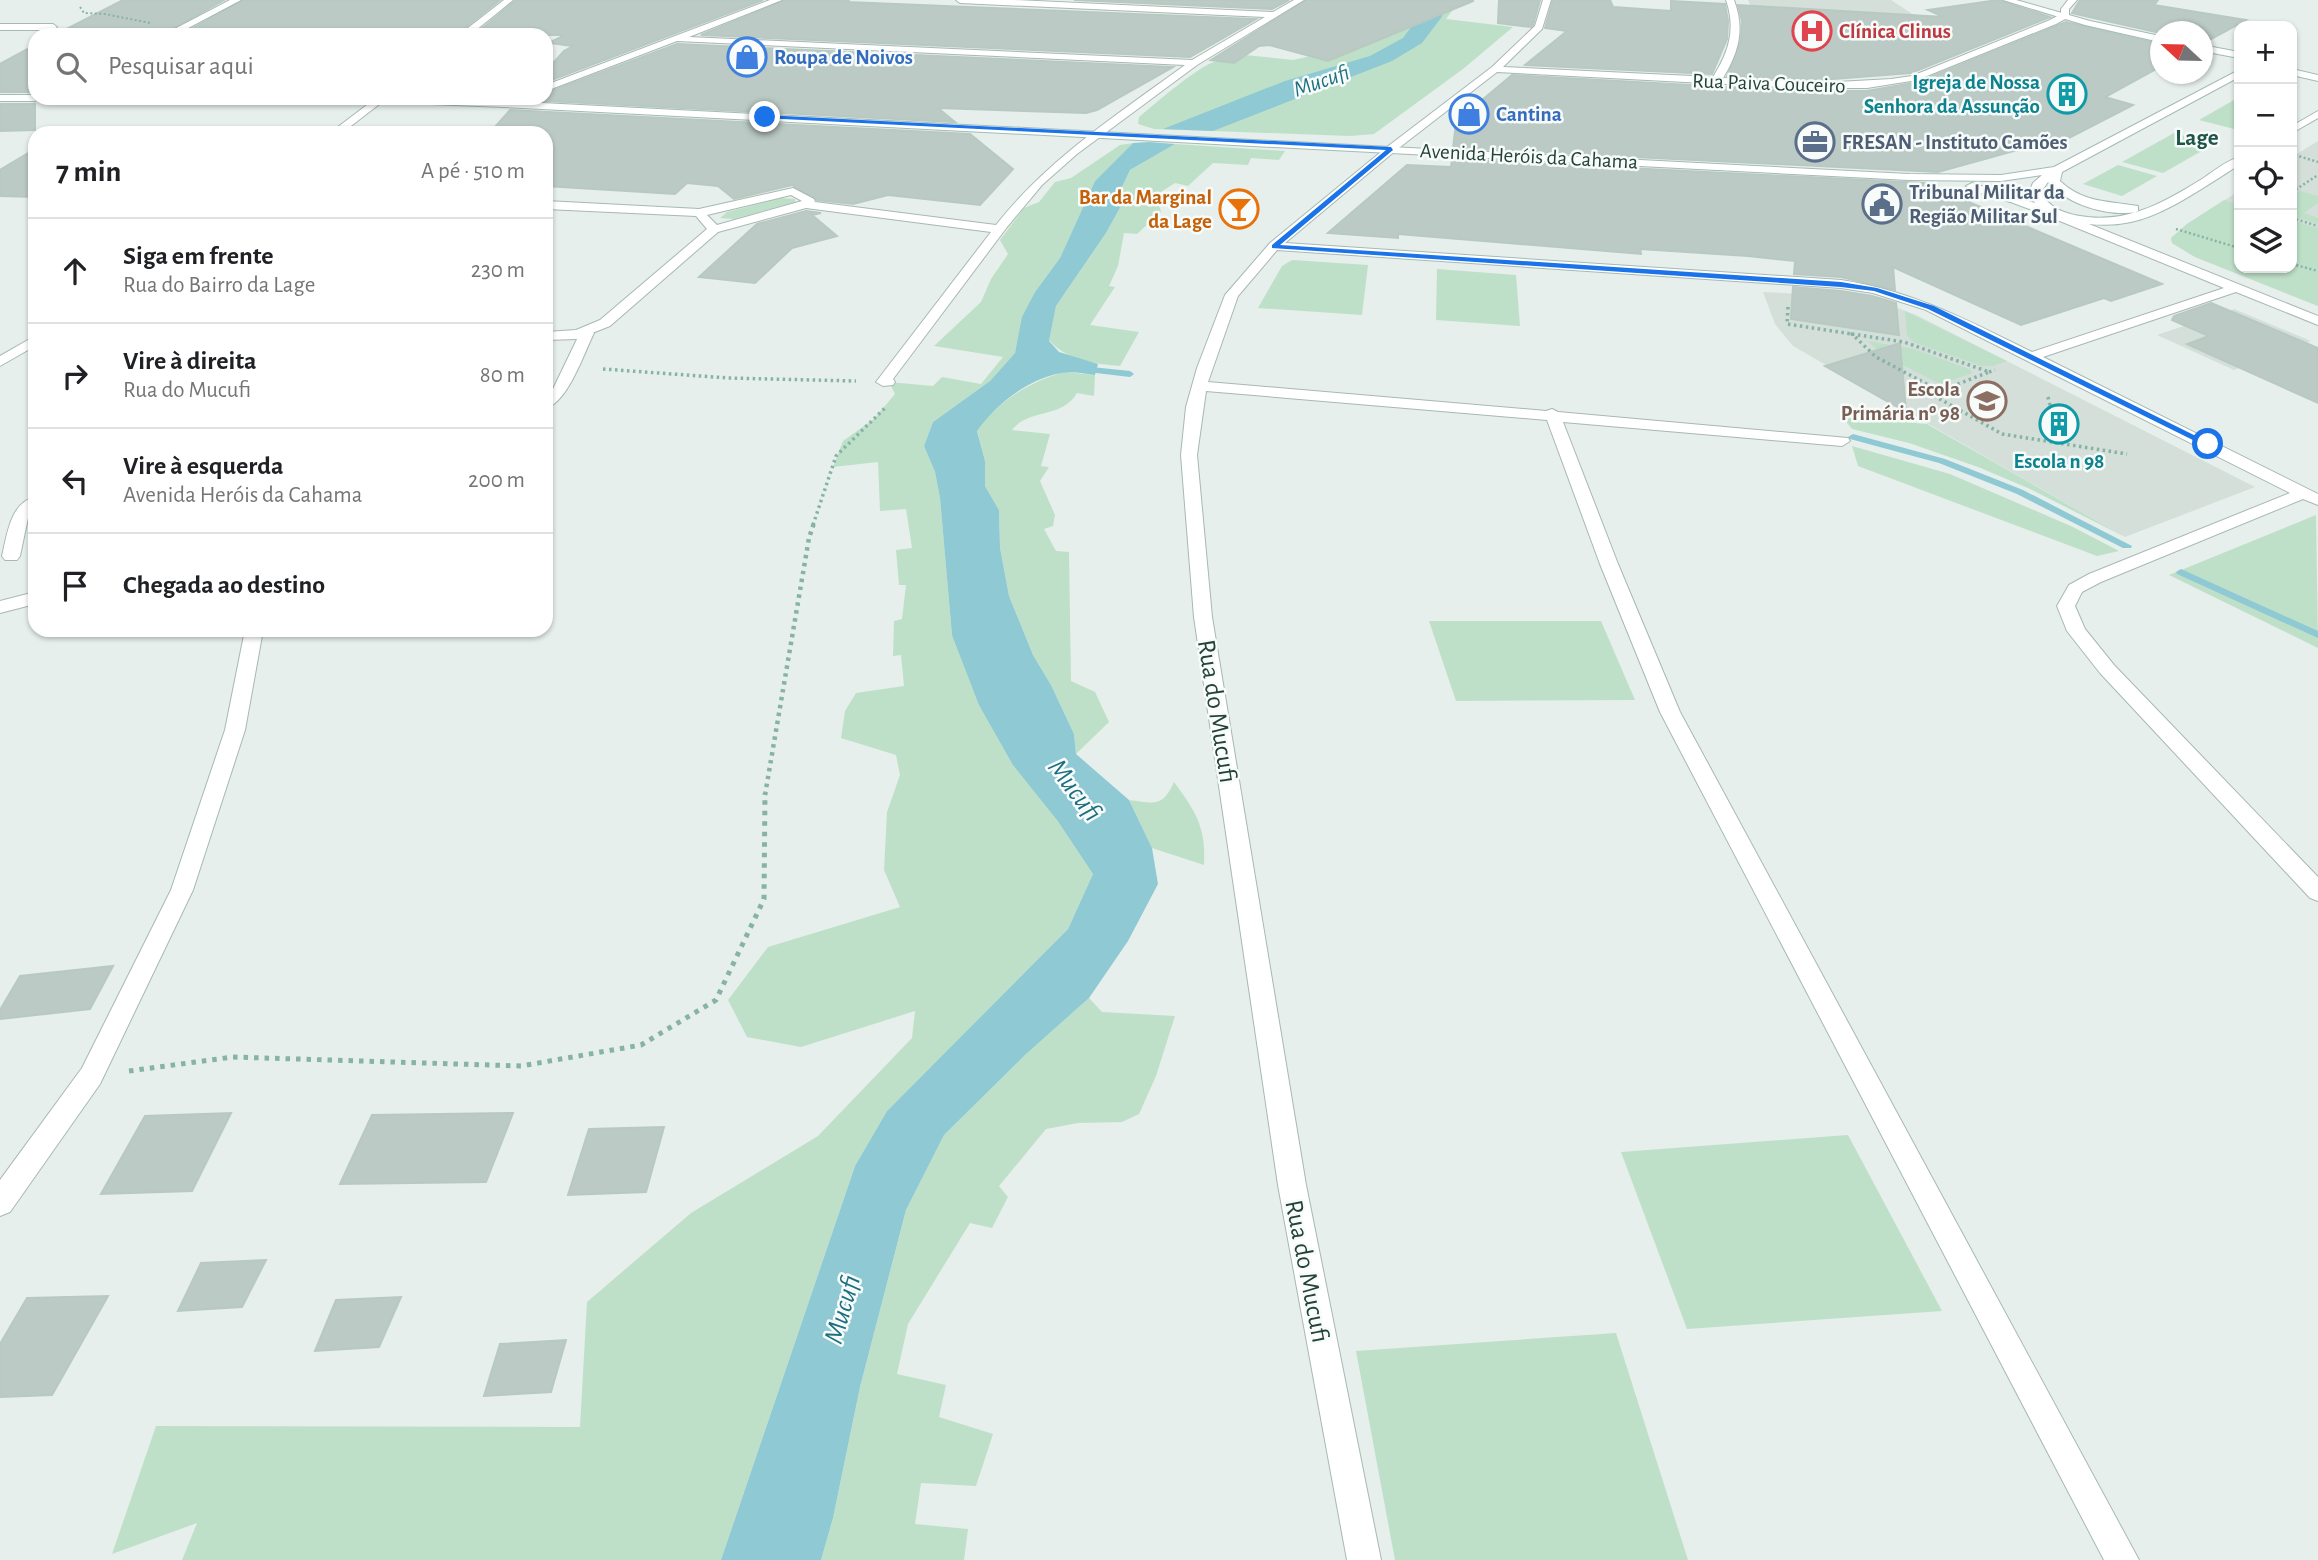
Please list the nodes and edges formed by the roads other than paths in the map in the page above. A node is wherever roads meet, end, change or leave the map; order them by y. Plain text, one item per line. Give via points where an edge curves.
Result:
1 (222, 0) edge
2 (237, 0) edge
3 (509, 0) edge
4 (778, 0) edge
5 (960, 0) edge
6 (1300, 0) edge
7 (1547, 0) edge
8 (1730, 0) edge
9 (2007, 0) edge
10 (2073, 0) edge
11 (2068, 14) junction
12 (1276, 15) junction
13 (196, 19) junction
14 (0, 27) edge
15 (53, 27) dead end
16 (180, 28) edge
17 (473, 28) edge
18 (2150, 34) edge
19 (679, 39) junction
20 (2213, 47) edge
21 (2234, 51) edge
22 (2297, 62) edge
23 (1194, 63) junction
24 (2297, 63) edge
25 (2305, 63) dead end
26 (2318, 66) edge
27 (1495, 69) junction
28 (2297, 73) edge
29 (2234, 76) edge
30 (2318, 78) edge
31 (1716, 81) junction
32 (553, 85) edge
33 (0, 98) edge
34 (28, 98) edge
35 (374, 105) edge
36 (524, 105) edge
37 (2318, 114) edge
38 (345, 126) edge
39 (2297, 127) edge
40 (1099, 133) junction
41 (1391, 149) junction
42 (2234, 163) edge
43 (2057, 170) junction
44 (1909, 177) junction
45 (553, 205) edge
46 (808, 205) junction
47 (2161, 206) junction
48 (699, 213) junction
49 (2054, 214) junction
50 (2129, 220) junction
51 (714, 229) junction
52 (1000, 229) junction
53 (1274, 246) junction
54 (2146, 251) junction
55 (2236, 288) junction
56 (2318, 321) edge
57 (587, 333) junction
58 (553, 336) edge
59 (28, 344) edge
60 (2033, 356) junction
61 (0, 362) edge
62 (885, 382) road end
63 (1199, 386) junction
64 (553, 398) edge
65 (1552, 414) junction
66 (1842, 441) dead end
67 (2311, 497) edge
68 (28, 509) edge
69 (11, 556) dead end
70 (28, 600) edge
71 (0, 607) edge
72 (253, 637) edge
73 (2318, 892) edge
74 (0, 1203) edge
75 (1364, 1560) edge
76 (2122, 1560) edge

1 - 13 street
2 - 13 street
3 - 17 street
4 - 19 street
5 - 12 street
6 - 12 street
7 - 27 street, Rua do Mucufi via 1539,27
8 - 31 street via 1737,34 1734,51
9 - 11 street
10 - 11 street
11 - 18 street
11 - 31 street, Rua Paiva Couceiro via 1914,78 1891,83 1822,86
12 - 23 street
13 - 16 street
14 - 15 street
19 - 23 street
19 - 32 street
20 - 21 street
22 - 25 street
23 - 40 street
24 - 26 street
27 - 31 street, Rua Paiva Couceiro
27 - 41 street, Rua do Mucufi
28 - 30 street
29 - 43 street
33 - 34 street
35 - 38 street
36 - 40 street, Avenida Heróis da Cahama
37 - 39 street
40 - 41 street, Avenida Heróis da Cahama
40 - 52 street via 1038,183
41 - 44 street, Avenida Heróis da Cahama
41 - 53 street, Rua do Mucufi
42 - 47 street
43 - 44 street, Avenida Heróis da Cahama via 2001,178
43 - 47 street via 2054,182 2074,198 2115,209
43 - 49 street via 2037,185 2035,192
44 - 49 street, Avenida Heróis da Cahama via 1992,190
45 - 48 street
46 - 48 street via 810,201 793,191
46 - 51 street
46 - 52 street
47 - 50 street
48 - 51 street
49 - 50 street via 2108,222
49 - 54 street
50 - 54 street via 2129,228
51 - 57 street via 606,323
52 - 62 street
53 - 60 street via 1862,287 1931,307
53 - 63 street, Rua do Mucufi via 1232,295
54 - 55 street
55 - 56 street
55 - 60 street
57 - 58 street
57 - 64 street
59 - 61 street
60 - 67 street
63 - 65 street
63 - 75 street, Rua do Mucufi via 1189,455 1203,617 1292,1185
65 - 66 street
65 - 76 street via 1670,712
67 - 73 street via 2095,578 2075,589 2066,606 2076,631 2107,669
68 - 69 street via 20,517
70 - 71 street
72 - 74 street via 235,730 182,890 91,1076

